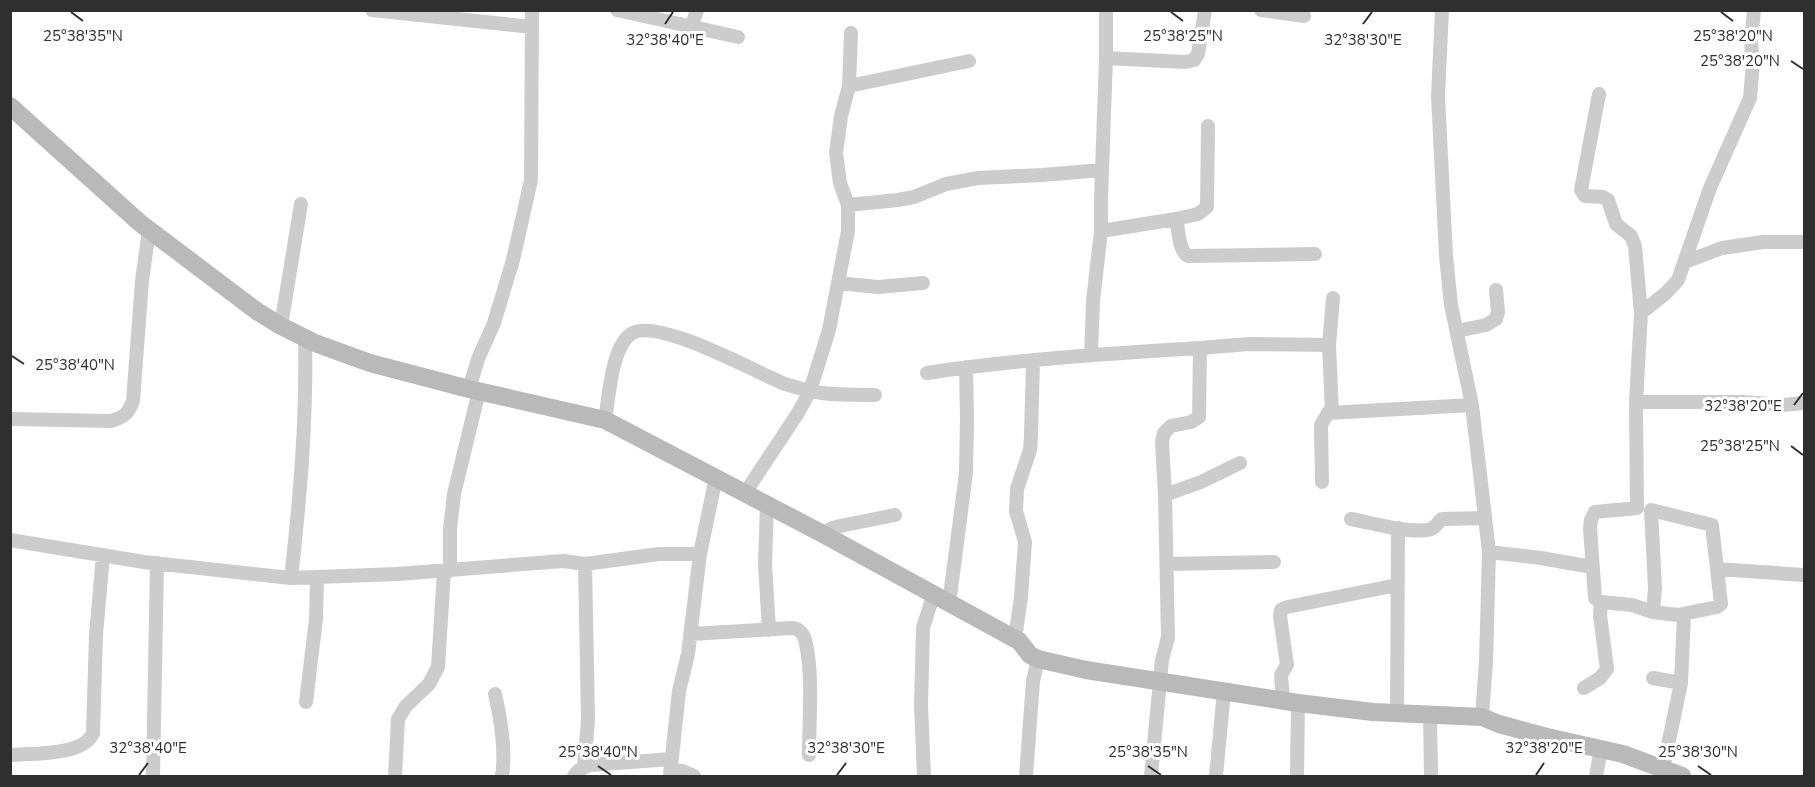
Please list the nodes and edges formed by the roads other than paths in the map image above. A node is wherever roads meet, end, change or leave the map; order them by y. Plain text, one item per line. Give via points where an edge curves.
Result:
1 (372, 10) edge
2 (532, 10) edge
3 (617, 10) edge
4 (697, 10) edge
5 (1106, 10) edge
6 (1205, 10) edge
7 (1261, 10) edge
8 (1442, 10) edge
9 (1754, 10) edge
10 (1304, 16) dead end
11 (532, 27) junction
12 (691, 28) junction
13 (851, 33) dead end
14 (738, 37) dead end
15 (1106, 58) junction
16 (969, 62) dead end
17 (849, 86) junction
18 (1599, 94) dead end
19 (10, 106) edge
20 (1208, 126) dead end
21 (1102, 170) junction
22 (301, 204) dead end
23 (848, 206) junction
24 (1176, 219) junction
25 (149, 230) junction
26 (1101, 231) junction
27 (1803, 242) dead end
28 (1315, 254) dead end
29 (1685, 262) junction
30 (838, 283) junction
31 (923, 284) dead end
32 (1496, 290) dead end
33 (1333, 298) dead end
34 (1641, 313) junction
35 (281, 326) junction
36 (1457, 331) junction
37 (305, 338) junction
38 (1329, 345) junction
39 (1200, 348) junction
40 (1091, 355) junction
41 (1033, 360) junction
42 (966, 367) junction
43 (927, 373) dead end
44 (474, 390) junction
45 (810, 391) junction
46 (875, 395) dead end
47 (1636, 402) junction
48 (1804, 403) edge
49 (1472, 405) junction
50 (1332, 412) junction
51 (10, 419) edge
52 (605, 420) junction
53 (1240, 463) dead end
54 (716, 477) junction
55 (1322, 482) dead end
56 (745, 493) junction
57 (1165, 495) junction
58 (767, 505) junction
59 (1637, 508) junction
60 (1651, 510) junction
61 (895, 515) dead end
62 (1485, 518) junction
63 (1351, 519) dead end
64 (1398, 528) junction
65 (823, 534) junction
66 (10, 540) edge
67 (1488, 552) junction
68 (700, 554) junction
69 (103, 555) junction
70 (1274, 562) dead end
71 (157, 563) junction
72 (585, 564) junction
73 (1167, 564) junction
74 (1592, 567) junction
75 (1717, 569) junction
76 (447, 571) junction
77 (1804, 575) edge
78 (291, 578) junction
79 (317, 578) junction
80 (1397, 585) junction
81 (941, 600) junction
82 (1600, 602) junction
83 (1653, 612) junction
84 (1683, 615) junction
85 (769, 630) junction
86 (691, 634) junction
87 (1015, 639) junction
88 (1038, 659) junction
89 (1653, 678) dead end
90 (1160, 682) junction
91 (1681, 683) junction
92 (1584, 688) dead end
93 (1224, 691) junction
94 (495, 694) dead end
95 (1291, 701) junction
96 (306, 702) dead end
97 (1397, 713) junction
98 (1430, 715) junction
99 (1482, 717) junction
100 (1601, 748) junction
101 (10, 755) edge
102 (809, 755) dead end
103 (1663, 768) junction
104 (671, 769) edge
105 (579, 772) edge
106 (153, 777) edge
107 (395, 777) edge
108 (502, 777) edge
109 (694, 777) edge
110 (924, 777) edge
111 (1026, 777) edge
112 (1151, 777) edge
113 (1216, 777) edge
114 (1297, 777) edge
115 (1431, 777) edge
116 (1596, 777) edge
117 (1682, 777) edge

1 - 11 street
2 - 11 street
3 - 12 street
4 - 12 street
5 - 15 street
6 - 15 street via 1194,60
7 - 10 street
8 - 36 street via 1438,96 1443,221
9 - 29 street via 1750,98 1710,188
11 - 44 street via 531,180 513,260 494,323 478,358
12 - 14 street
13 - 17 street
15 - 21 street
16 - 17 street
17 - 23 street via 836,153
18 - 34 street via 1581,190 1585,196 1608,200 1616,224 1633,239
19 - 25 street
20 - 24 street via 1208,207 1198,214
21 - 23 street via 978,178 906,198
21 - 26 street
22 - 35 street
23 - 30 street
24 - 26 street
24 - 28 street via 1182,248 1188,256
25 - 35 street
25 - 51 street via 134,401 130,410 124,417 111,421
26 - 40 street
27 - 29 street via 1722,248
29 - 34 street via 1676,283
30 - 31 street via 878,287
30 - 45 street via 829,330
32 - 36 street via 1496,319
33 - 38 street
34 - 47 street
35 - 37 street
36 - 49 street
37 - 44 street via 370,363
37 - 78 street via 305,420
38 - 39 street
38 - 50 street
39 - 40 street
39 - 57 street via 1199,417 1171,426 1164,433
40 - 41 street
41 - 42 street
41 - 87 street via 1032,436 1017,489 1016,511 1025,542
42 - 43 street
42 - 81 street via 966,473
44 - 52 street
44 - 76 street via 454,494
45 - 46 street
45 - 52 street via 784,384 686,340 637,331 626,339 617,357
45 - 56 street
47 - 48 street
47 - 59 street
49 - 50 street
49 - 62 street
50 - 55 street via 1325,416 1321,426
52 - 54 street
53 - 57 street
54 - 56 street
54 - 68 street
56 - 58 street
57 - 73 street
58 - 65 street
58 - 85 street
59 - 60 street
59 - 74 street via 1593,514
60 - 75 street via 1712,525
60 - 83 street
61 - 65 street via 832,528
62 - 64 street via 1442,519 1428,531
62 - 67 street
63 - 64 street
64 - 80 street
65 - 81 street
66 - 69 street
67 - 74 street
67 - 99 street
68 - 72 street via 659,554
68 - 86 street
69 - 71 street
69 - 101 street via 91,738 72,749
70 - 73 street
71 - 78 street
71 - 106 street
72 - 76 street via 563,561
72 - 105 street via 588,720
73 - 90 street via 1168,637
74 - 82 street via 1594,597
75 - 77 street
75 - 84 street via 1721,604
76 - 79 street
76 - 107 street via 438,667 429,684 398,719
78 - 79 street
79 - 96 street
80 - 95 street via 1281,610 1287,665 1281,675
80 - 97 street
81 - 87 street
81 - 110 street via 923,628
82 - 83 street via 1632,604
82 - 92 street via 1607,669
83 - 84 street
84 - 91 street
85 - 86 street
85 - 102 street via 796,628 806,643
86 - 104 street via 679,691
87 - 88 street
88 - 90 street
88 - 111 street
89 - 91 street
90 - 93 street
90 - 112 street
91 - 103 street
93 - 95 street
93 - 113 street
94 - 108 street via 500,714
95 - 97 street
95 - 114 street
97 - 98 street
98 - 99 street
98 - 115 street
99 - 100 street
100 - 103 street
100 - 116 street
103 - 117 street
104 - 105 street via 612,762
104 - 109 street

